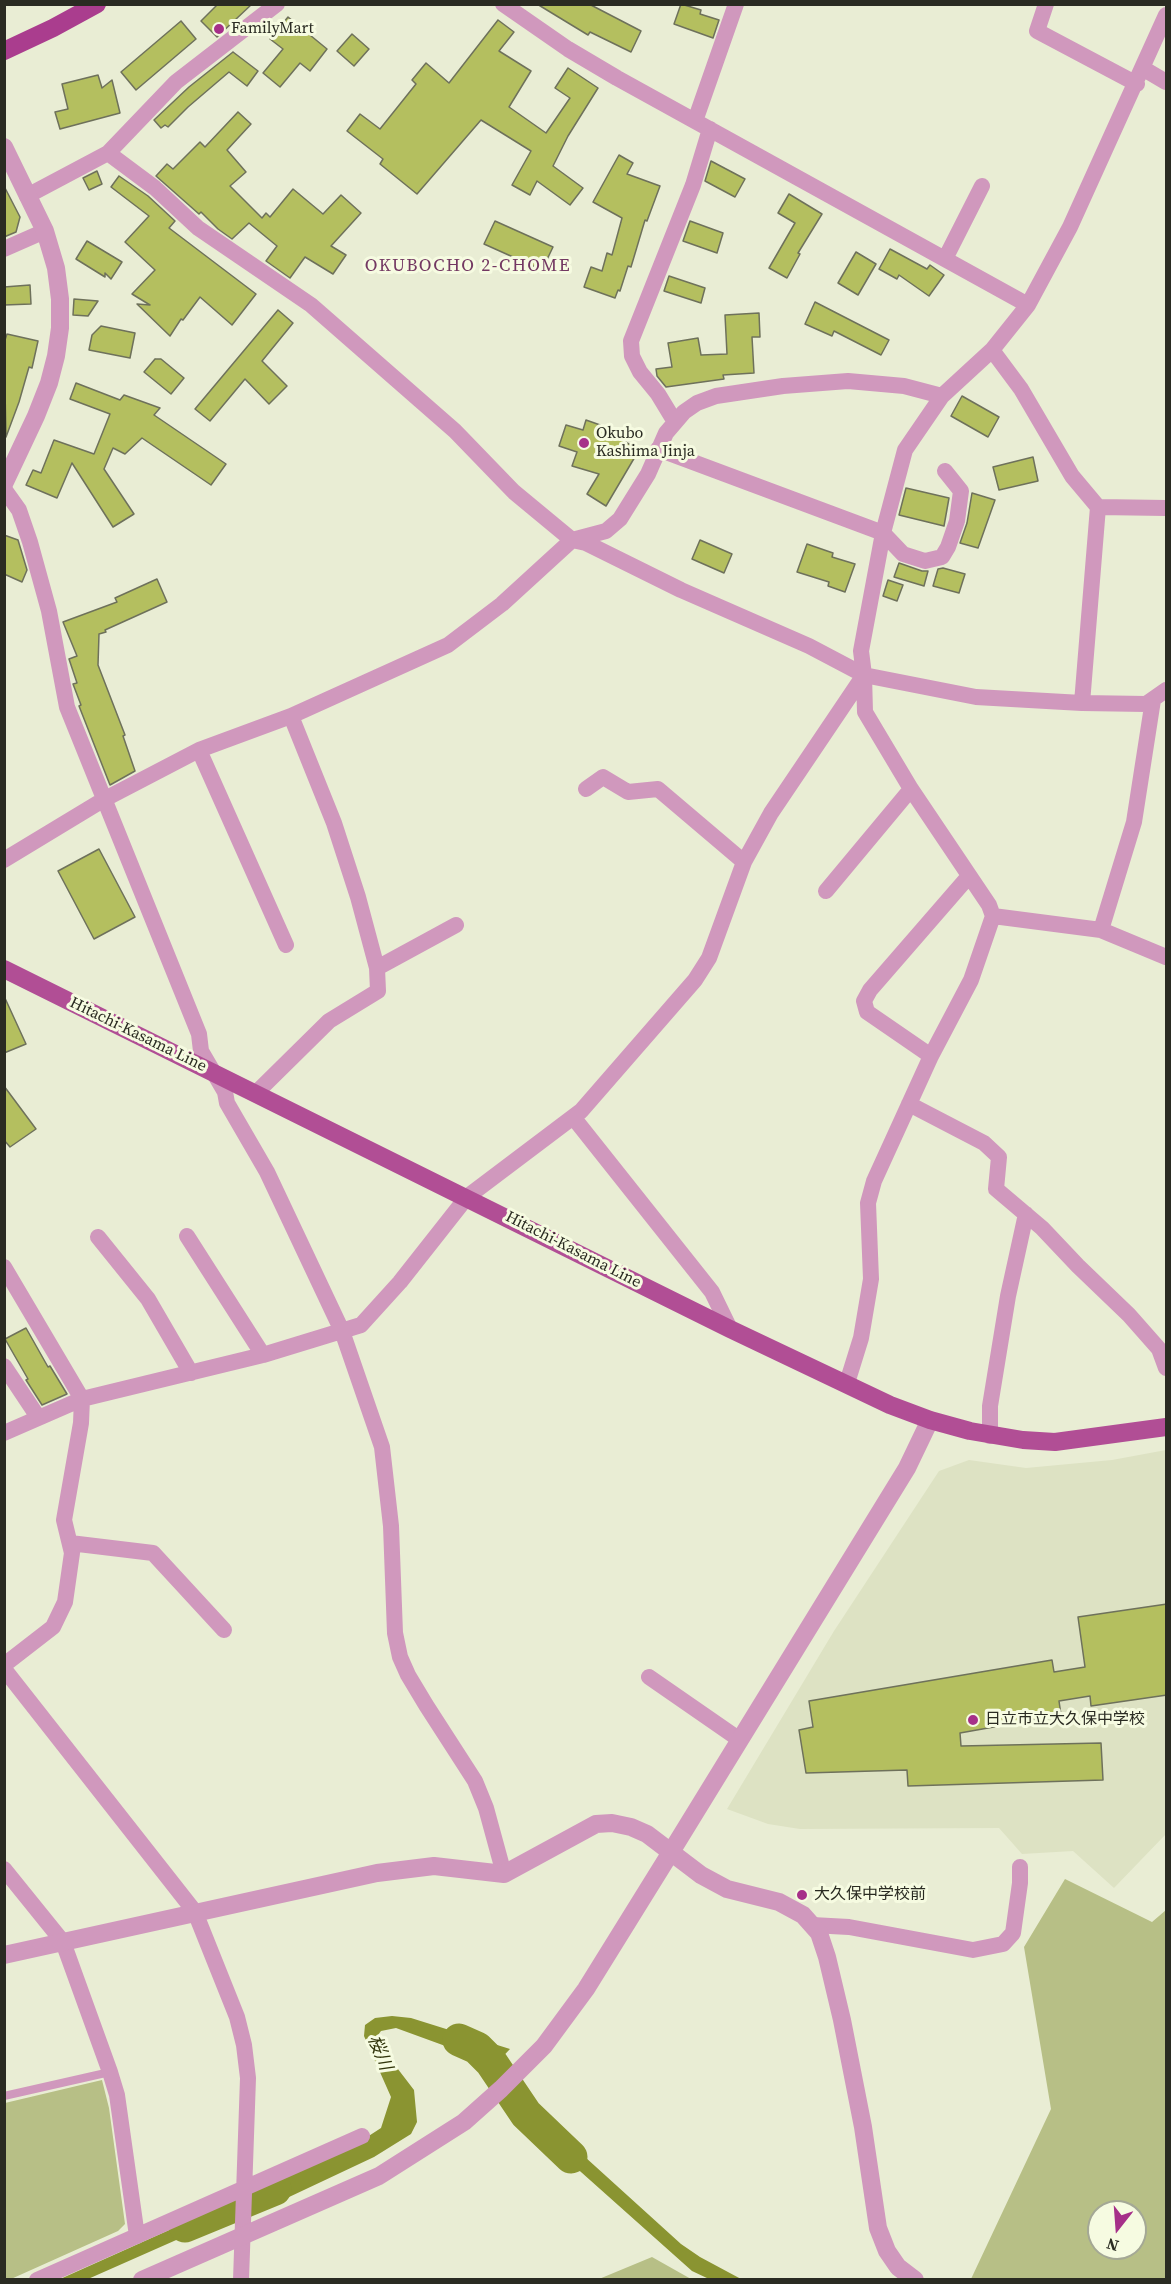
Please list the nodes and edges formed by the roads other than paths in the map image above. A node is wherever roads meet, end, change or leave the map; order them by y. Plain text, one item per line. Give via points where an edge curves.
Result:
1 (96, 4) edge
2 (277, 4) edge
3 (736, 4) edge
4 (1046, 4) edge
5 (513, 7) edge
6 (1167, 15) edge
7 (4, 51) edge
8 (1140, 76) junction
9 (1167, 82) edge
10 (702, 125) junction
11 (4, 147) edge
12 (108, 153) junction
13 (982, 186) dead end
14 (27, 196) junction
15 (45, 231) junction
16 (4, 249) edge
17 (945, 259) junction
18 (1028, 305) junction
19 (992, 350) junction
20 (942, 396) junction
21 (675, 422) junction
22 (658, 449) junction
23 (683, 459) junction
24 (945, 471) dead end
25 (648, 474) junction
26 (4, 484) edge
27 (4, 489) edge
28 (1098, 507) junction
29 (1167, 508) edge
30 (883, 533) junction
31 (572, 540) junction
32 (864, 675) junction
33 (1160, 695) edge
34 (1082, 703) junction
35 (291, 716) junction
36 (199, 750) junction
37 (586, 789) dead end
38 (911, 789) junction
39 (103, 800) junction
40 (4, 860) edge
41 (744, 861) junction
42 (969, 876) junction
43 (826, 891) dead end
44 (993, 916) junction
45 (456, 926) dead end
46 (1101, 930) junction
47 (286, 945) dead end
48 (1167, 957) edge
49 (376, 968) junction
50 (4, 969) edge
51 (931, 1056) junction
52 (212, 1071) junction
53 (256, 1093) junction
54 (909, 1104) junction
55 (573, 1117) junction
56 (467, 1197) junction
57 (1026, 1214) junction
58 (187, 1236) dead end
59 (98, 1237) dead end
60 (4, 1268) edge
61 (730, 1329) junction
62 (342, 1332) junction
63 (262, 1355) junction
64 (4, 1366) edge
65 (1167, 1368) edge
66 (191, 1373) junction
67 (847, 1383) junction
68 (82, 1399) junction
69 (38, 1417) junction
70 (930, 1420) junction
71 (1167, 1427) edge
72 (4, 1432) edge
73 (990, 1436) junction
74 (70, 1543) junction
75 (224, 1630) dead end
76 (4, 1665) edge
77 (4, 1669) edge
78 (649, 1677) dead end
79 (740, 1740) junction
80 (671, 1852) junction
81 (1020, 1867) dead end
82 (4, 1869) edge
83 (504, 1874) junction
84 (195, 1912) junction
85 (812, 1925) junction
86 (63, 1942) junction
87 (4, 1955) edge
88 (110, 2072) junction
89 (4, 2096) edge
90 (362, 2136) dead end
91 (244, 2192) junction
92 (243, 2228) junction
93 (137, 2235) junction
94 (913, 2279) edge
95 (38, 2280) edge
96 (142, 2280) edge
97 (241, 2280) edge

1 - 7 highway
2 - 12 street via 176,82
3 - 10 street
4 - 8 street via 1037,31
5 - 10 street via 568,49
6 - 8 street
8 - 9 street
8 - 18 street via 1070,227
10 - 17 street
10 - 21 street via 693,185 631,341 632,356 640,372
11 - 14 street
12 - 14 street
12 - 31 street via 155,188 198,228 311,305 455,431 514,492
13 - 17 street
14 - 15 street
15 - 16 street
15 - 26 street via 60,299 56,356 36,416
17 - 18 street
18 - 19 street
19 - 20 street
19 - 28 street via 1021,389 1072,476
20 - 21 street via 904,386 848,381 783,386 716,396 697,403
20 - 30 street via 905,450
21 - 22 street
22 - 23 street
22 - 25 street
23 - 25 street
23 - 30 street
24 - 30 street via 961,491 957,520 942,557 925,561 903,554
25 - 31 street via 620,519 606,531
27 - 39 street via 19,510 30,542 49,611 67,707
28 - 29 street
28 - 34 street
30 - 32 street via 861,651
31 - 32 street via 809,646
31 - 35 street via 502,604 448,645
32 - 34 street via 976,697
32 - 38 street via 865,712
32 - 41 street via 771,813
33 - 34 street via 1146,704
33 - 46 street via 1134,822
35 - 36 street
35 - 49 street via 334,823
36 - 39 street
36 - 47 street
37 - 41 street via 603,777 628,792 658,789
38 - 42 street
38 - 43 street
39 - 40 street
39 - 52 street
41 - 55 street via 705,965 656,1027
42 - 44 street
42 - 51 street via 864,1001 867,1012
44 - 46 street
44 - 51 street via 970,980
45 - 49 street
46 - 48 street
49 - 53 street via 378,991 329,1021
50 - 52 main road, Hitachi-Kasama Line
51 - 54 street
52 - 53 main road, Hitachi-Kasama Line
52 - 62 street via 267,1172
53 - 56 main road, Hitachi-Kasama Line
54 - 57 street via 984,1143 999,1157 996,1189
54 - 67 street via 874,1180 868,1203 871,1279 861,1338
55 - 56 street
55 - 61 street via 712,1292
56 - 61 main road, Hitachi-Kasama Line
56 - 62 street via 361,1325
57 - 65 street via 1130,1315 1159,1349
57 - 73 street via 1004,1318 990,1406
58 - 63 street
59 - 66 street via 148,1299
60 - 68 street
61 - 67 main road, Hitachi-Kasama Line
62 - 63 street
62 - 83 street via 382,1447 400,1657 475,1781
63 - 66 street
64 - 69 street
66 - 68 street
67 - 70 main road, Hitachi-Kasama Line
68 - 69 street
68 - 74 street via 64,1520
69 - 72 street
70 - 73 main road, Hitachi-Kasama Line
70 - 79 street via 907,1468
71 - 73 main road, Hitachi-Kasama Line via 1055,1442
74 - 75 street via 153,1553
74 - 76 street via 65,1602 53,1627
77 - 84 street
78 - 79 street
79 - 80 street
80 - 83 street via 631,1827 612,1822 596,1824
80 - 85 street via 701,1875 728,1888 779,1902 803,1915
80 - 92 street via 560,2026 501,2090 464,2122 379,2176
81 - 85 street via 1013,1934 1003,1944 973,1950 849,1927
82 - 86 street
83 - 84 street via 445,1866 409,1868
84 - 86 street
84 - 91 street via 237,2017 244,2045 248,2078
85 - 94 street via 819,1933 827,1958 842,2020 878,2228 892,2259
86 - 87 street
86 - 88 street
88 - 89 lane
88 - 93 street via 117,2095
90 - 91 street
91 - 92 street
91 - 93 street
92 - 96 street
92 - 97 street
93 - 95 street

